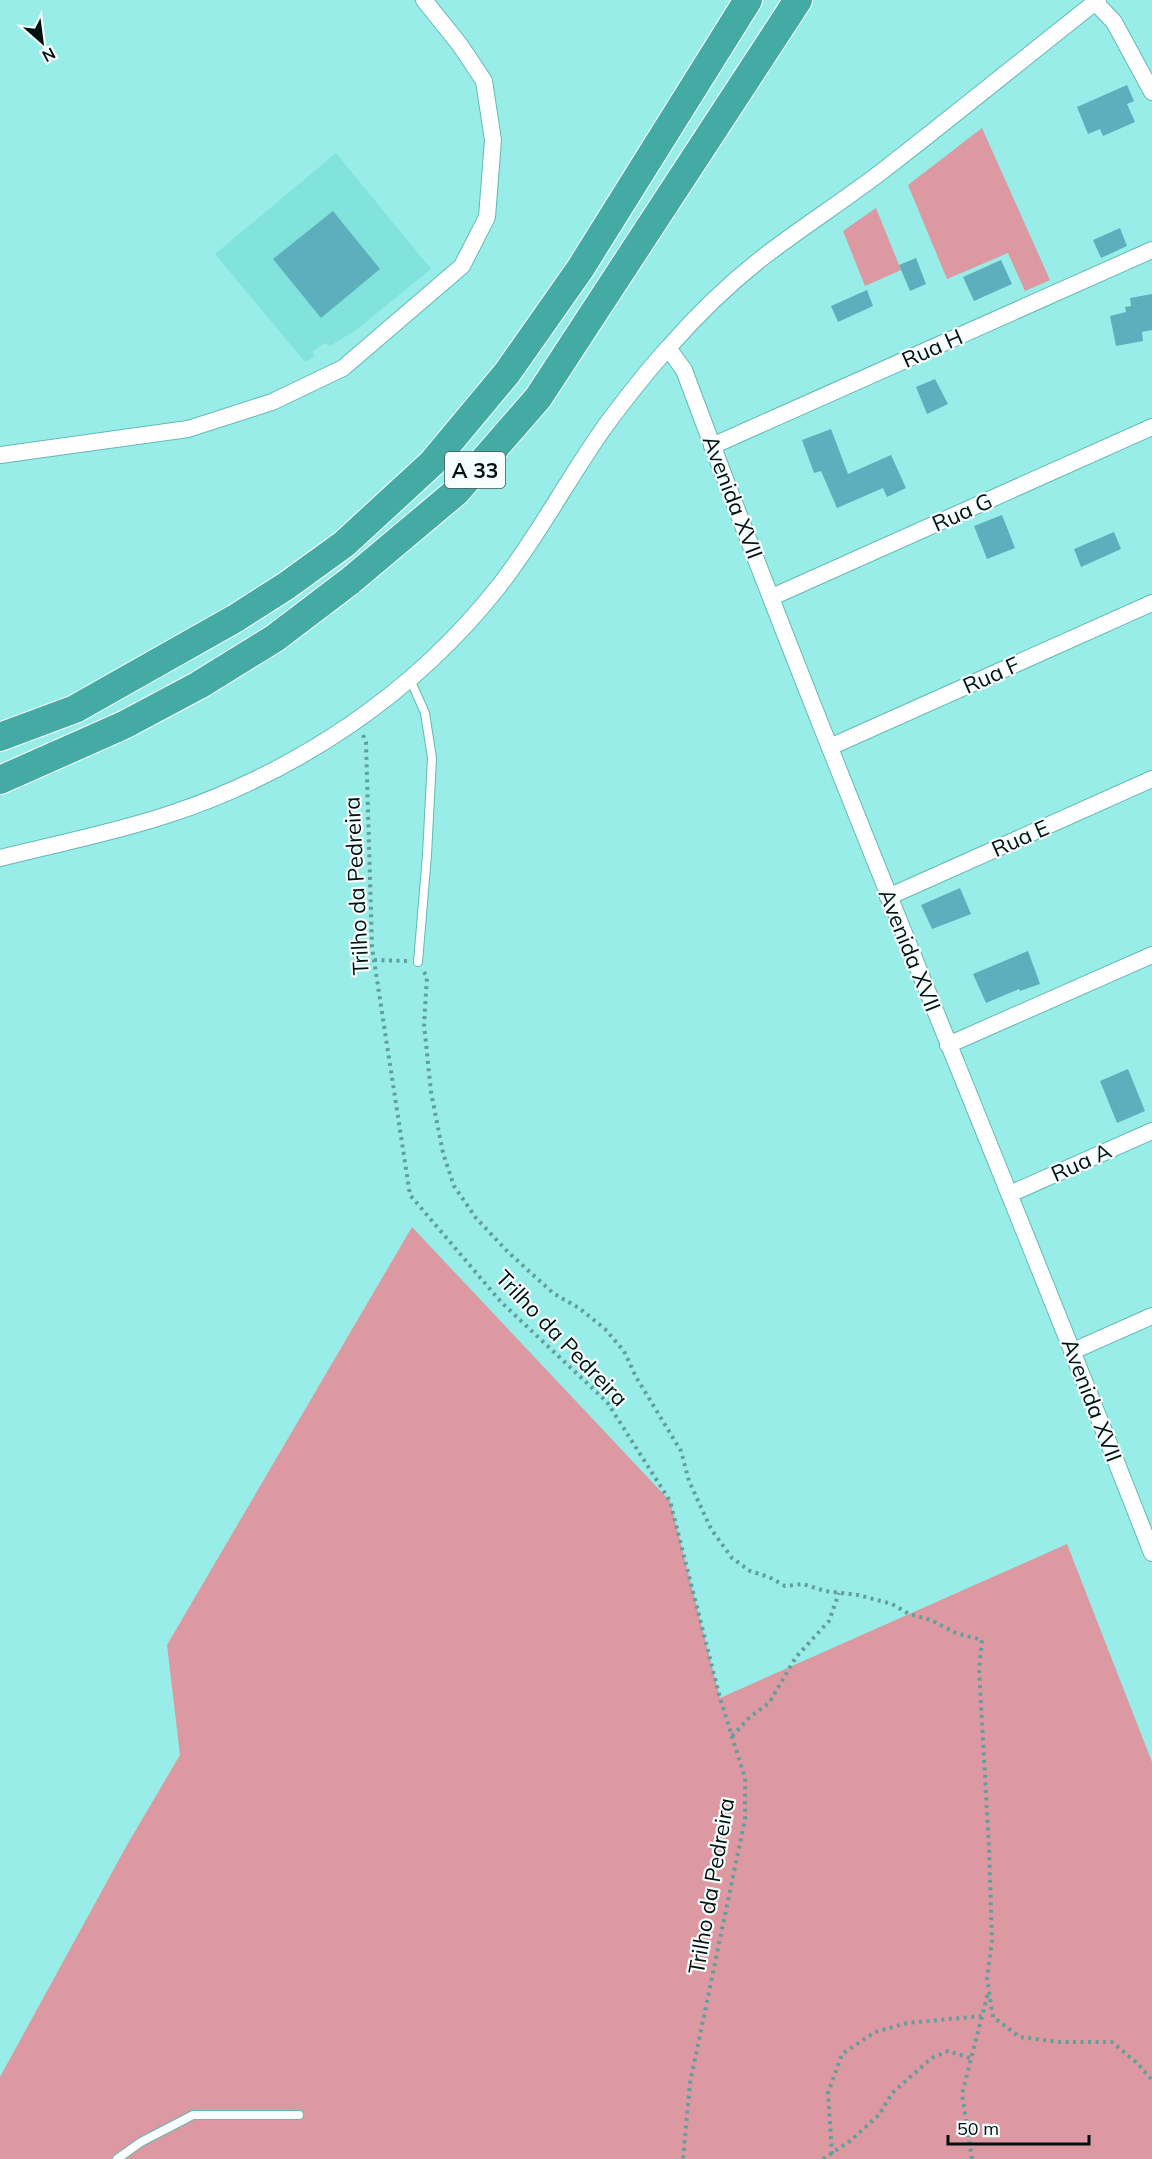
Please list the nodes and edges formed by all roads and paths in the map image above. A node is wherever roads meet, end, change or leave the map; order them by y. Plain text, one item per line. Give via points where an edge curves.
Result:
1 (424, 0) edge
2 (748, 0) edge
3 (798, 0) edge
4 (1097, 1) edge
5 (1152, 92) edge
6 (1152, 250) edge
7 (668, 348) junction
8 (1152, 427) edge
9 (712, 446) junction
10 (0, 455) edge
11 (772, 597) junction
12 (1152, 603) edge
13 (410, 679) junction
14 (355, 721) junction
15 (0, 737) edge
16 (830, 747) junction
17 (1152, 779) edge
18 (0, 780) edge
19 (0, 858) edge
20 (888, 897) junction
21 (1152, 955) edge
22 (374, 960) junction
23 (418, 962) junction
24 (948, 1045) junction
25 (1152, 1131) edge
26 (1010, 1194) junction
27 (1152, 1316) edge
28 (1073, 1351) junction
29 (1152, 1553) edge
30 (839, 1593) junction
31 (732, 1736) junction
32 (989, 1990) junction
33 (982, 2016) junction
34 (970, 2058) junction
35 (1152, 2080) edge
36 (299, 2115) dead end
37 (832, 2154) junction
38 (117, 2159) edge
39 (683, 2159) edge
40 (823, 2159) edge
41 (972, 2159) edge

1 - 10 street via 484,81 493,140 487,217 462,266 343,368 272,402 188,429
2 - 15 highway, A 33 via 580,269 507,373 432,463 344,543 236,618 75,709
3 - 18 highway, A 33 via 538,398 456,492 350,581 266,644 124,725
4 - 5 street via 1114,22
4 - 7 street via 882,171 760,259
6 - 9 street, Rua H
7 - 9 street, Avenida XVII via 684,370
7 - 13 street via 606,425 540,531 498,588
8 - 11 street, Rua G
9 - 11 street, Avenida XVII
11 - 16 street, Avenida XVII
12 - 16 street, Rua F
13 - 14 street
13 - 23 lane via 425,713 432,758
14 - 19 street via 272,771 199,804
14 - 22 path, Trilho da Pedreira via 366,742
16 - 20 street, Avenida XVII
17 - 20 street, Rua E
20 - 24 street, Avenida XVII
21 - 24 street
22 - 23 path
22 - 31 path, Trilho da Pedreira via 410,1195 501,1302 607,1402 670,1501
23 - 30 path via 427,977 424,1015 431,1092 454,1186 476,1218 508,1252 553,1293 605,1329 624,1352 681,1451 689,1481 711,1529 732,1558 750,1571 785,1586 803,1584
24 - 26 street, Avenida XVII
25 - 26 street, Rua A
26 - 28 street, Avenida XVII
27 - 28 street
28 - 29 street, Avenida XVII
30 - 31 path via 830,1621 796,1658 769,1703
30 - 32 path via 892,1604 956,1633 982,1640 979,1669 992,1941
31 - 39 path, Trilho da Pedreira via 745,1779 745,1819 690,2083
32 - 33 path
32 - 35 path via 993,2017 1020,2037 1112,2042
33 - 34 path
33 - 37 path via 907,2023 875,2032 842,2054 828,2093
34 - 37 path via 948,2051 933,2058 892,2093 879,2115
34 - 41 path via 962,2094
36 - 38 lane via 193,2115
37 - 40 path

